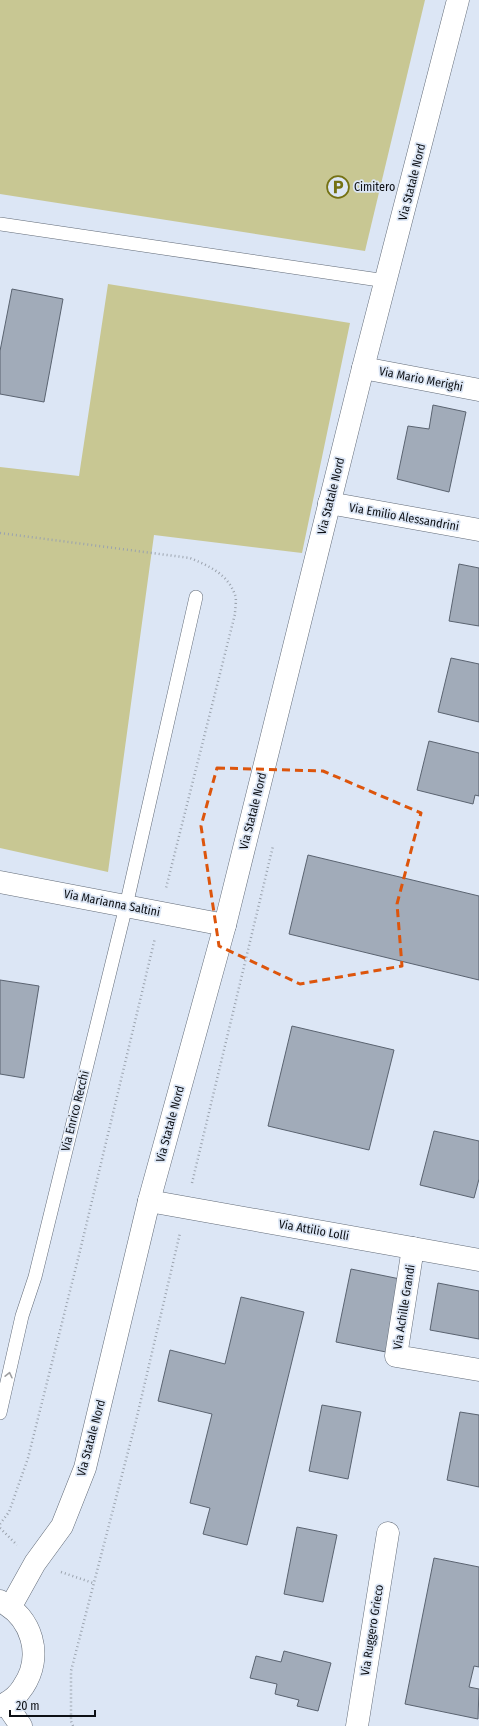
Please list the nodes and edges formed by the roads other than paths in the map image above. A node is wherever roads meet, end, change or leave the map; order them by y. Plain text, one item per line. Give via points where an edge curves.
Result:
1 (458, 0) edge
2 (0, 224) edge
3 (386, 282) junction
4 (363, 368) junction
5 (479, 390) edge
6 (329, 504) junction
7 (479, 530) edge
8 (196, 597) dead end
9 (0, 882) edge
10 (126, 906) junction
11 (225, 925) junction
12 (149, 1201) junction
13 (413, 1248) junction
14 (479, 1260) edge
15 (479, 1370) edge
16 (0, 1413) edge
17 (388, 1534) dead end
18 (5, 1604) edge
19 (3, 1705) edge
20 (21, 1726) edge
21 (357, 1726) edge

1 - 3 main road, Via Statale Nord
2 - 3 lane
3 - 4 main road, Via Statale Nord
4 - 5 main road, Via Mario Merighi
4 - 6 main road, Via Statale Nord
6 - 7 main road, Via Emilio Alessandrini
6 - 11 main road, Via Statale Nord
8 - 10 lane, Via Enrico Recchi
9 - 10 main road, Via Marianna Saltini
10 - 11 main road, Via Marianna Saltini
16 -> 10 lane, Via Enrico Recchi via 22,1316 35,1277
11 - 12 main road, Via Statale Nord
12 - 13 main road, Via Attilio Lolli
12 - 18 main road, Via Statale Nord via 85,1468 62,1526
13 - 14 main road, Via Attilio Lolli
13 - 15 main road, Via Achille Grandi via 396,1356
17 - 21 main road, Via Ruggero Grieco
18 - 19 main road via 22,1618 28,1628 34,1648 34,1665 19,1694
19 - 20 main road

